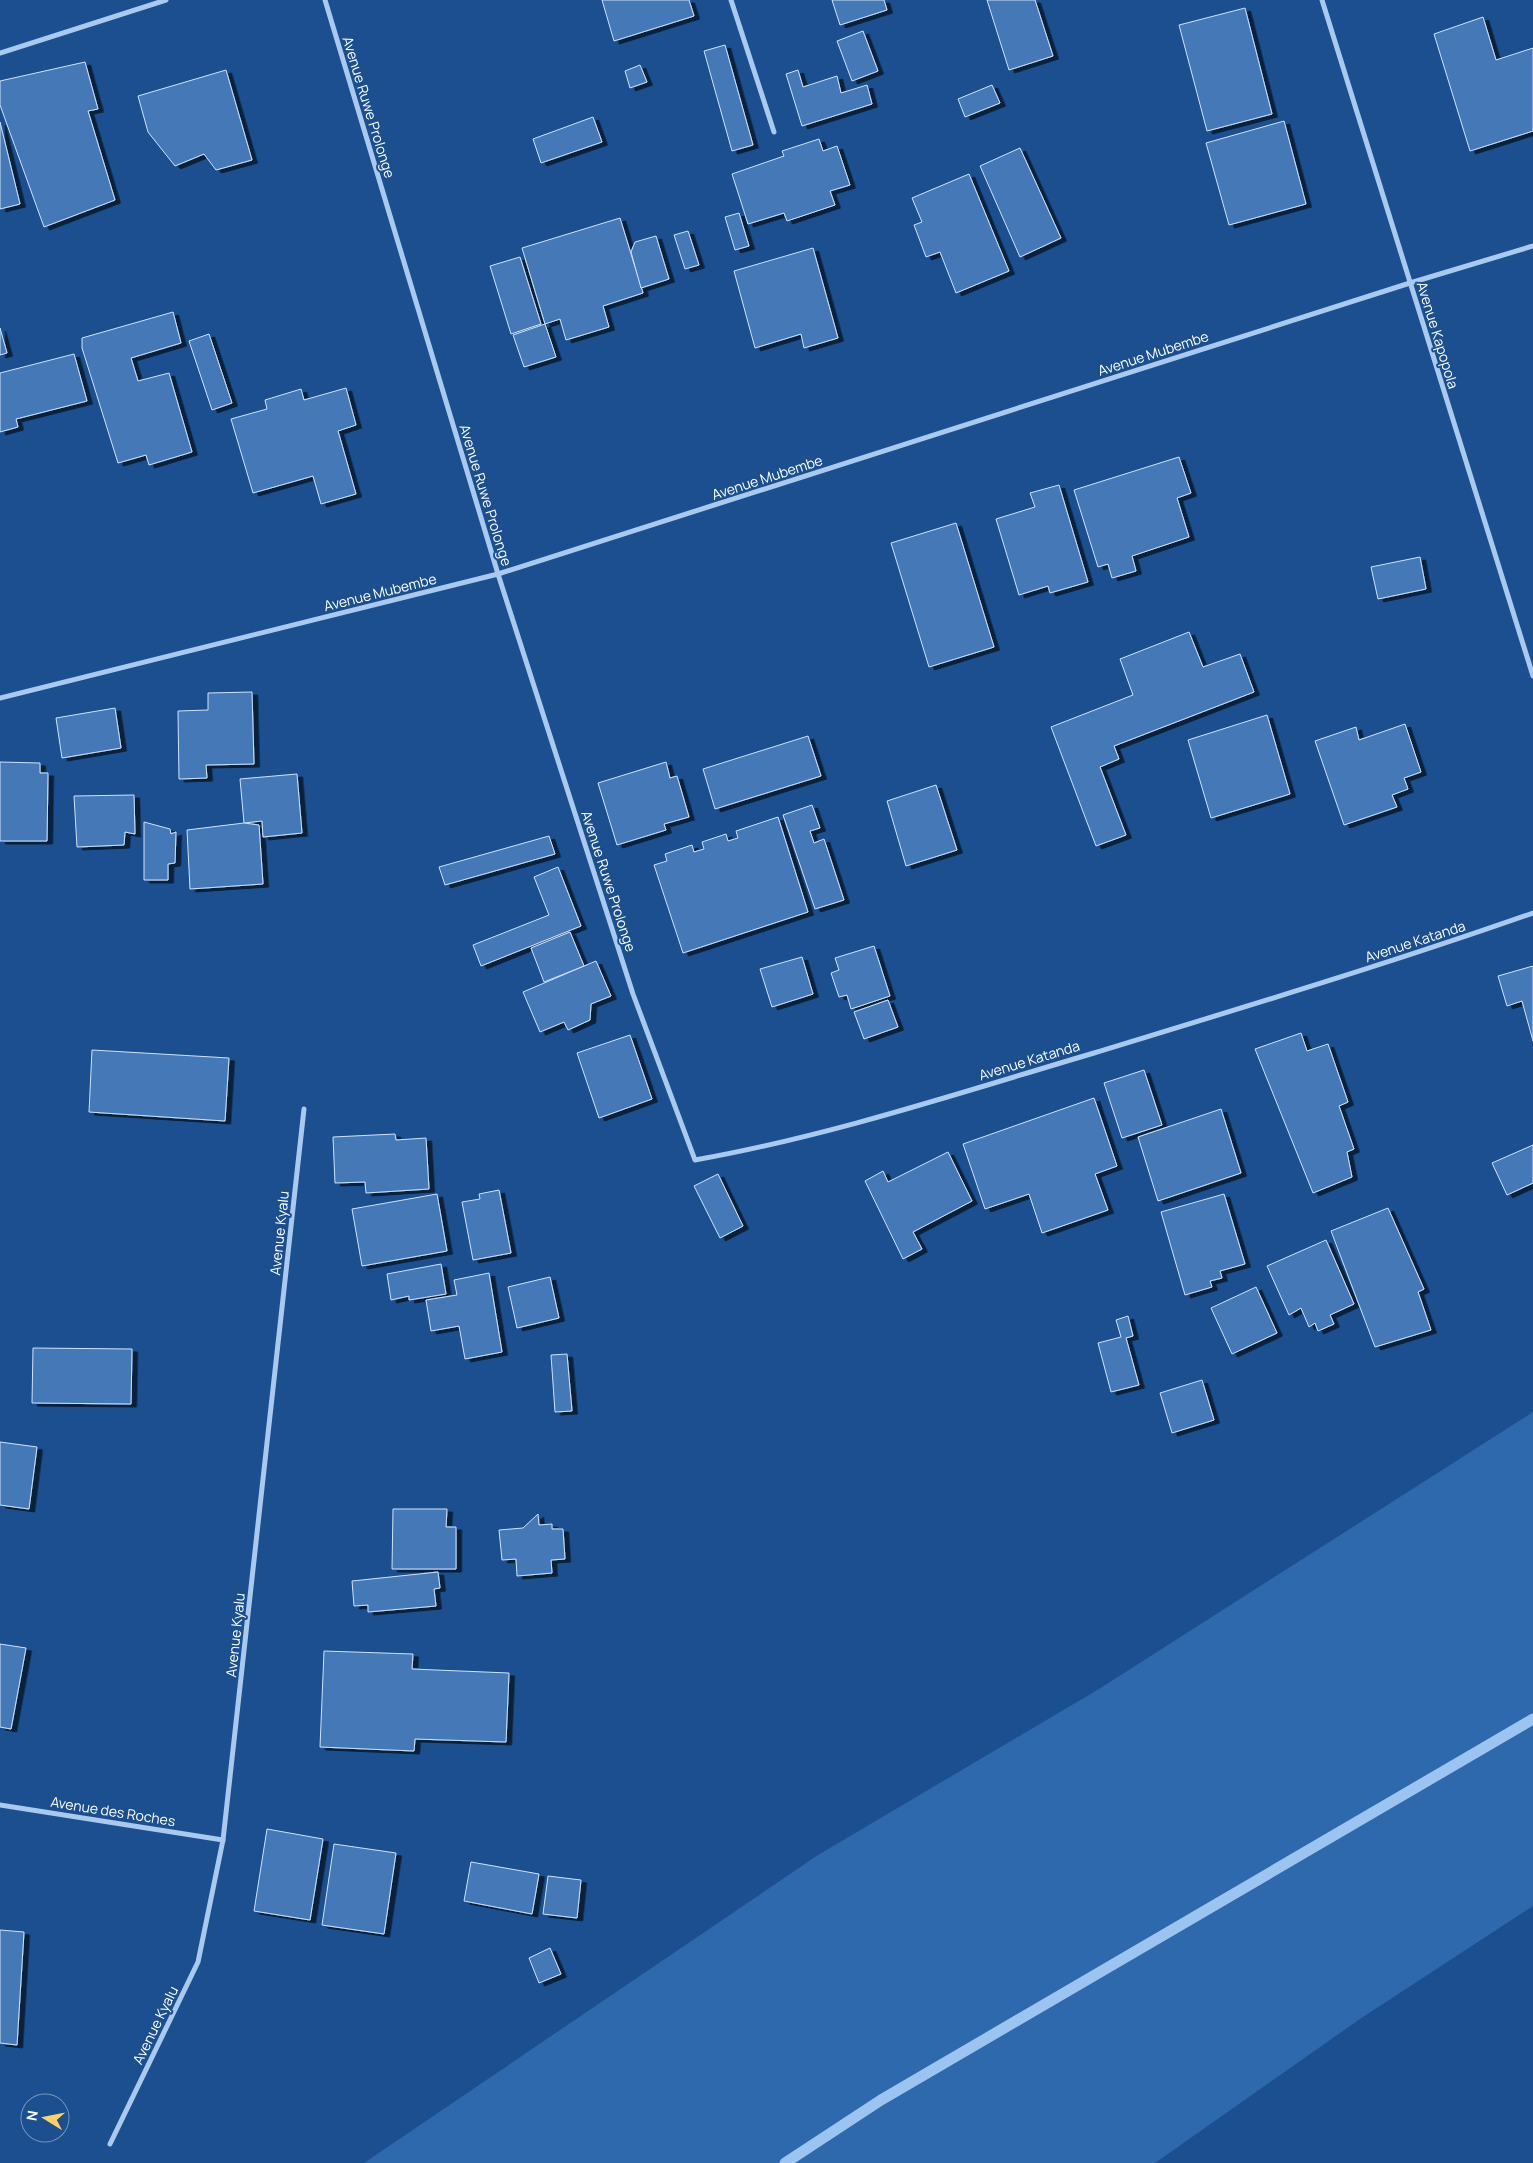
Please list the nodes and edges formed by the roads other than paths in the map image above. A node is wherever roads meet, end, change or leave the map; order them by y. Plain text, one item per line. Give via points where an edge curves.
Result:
1 (166, 0) edge
2 (325, 0) edge
3 (731, 0) edge
4 (1322, 0) edge
5 (0, 53) edge
6 (774, 132) dead end
7 (1533, 246) edge
8 (1410, 284) junction
9 (498, 574) junction
10 (1533, 676) edge
11 (0, 698) edge
12 (1533, 913) edge
13 (633, 994) joint
14 (304, 1109) dead end
15 (0, 1805) edge
16 (224, 1840) junction
17 (110, 2144) dead end

1 - 5 street
2 - 9 street, Avenue Ruwe Prolonge
3 - 6 street
4 - 8 street, Avenue Kapopola
7 - 8 street, Avenue Mubembe
8 - 9 street, Avenue Mubembe
8 - 10 street, Avenue Kapopola
9 - 11 street, Avenue Mubembe
9 - 13 street, Avenue Ruwe Prolonge
12 - 13 street, Avenue Katanda via 1415,955 960,1093 749,1150 695,1160
14 - 16 street, Avenue Kyalu
15 - 16 street, Avenue des Roches
16 - 17 street, Avenue Kyalu via 198,1962

